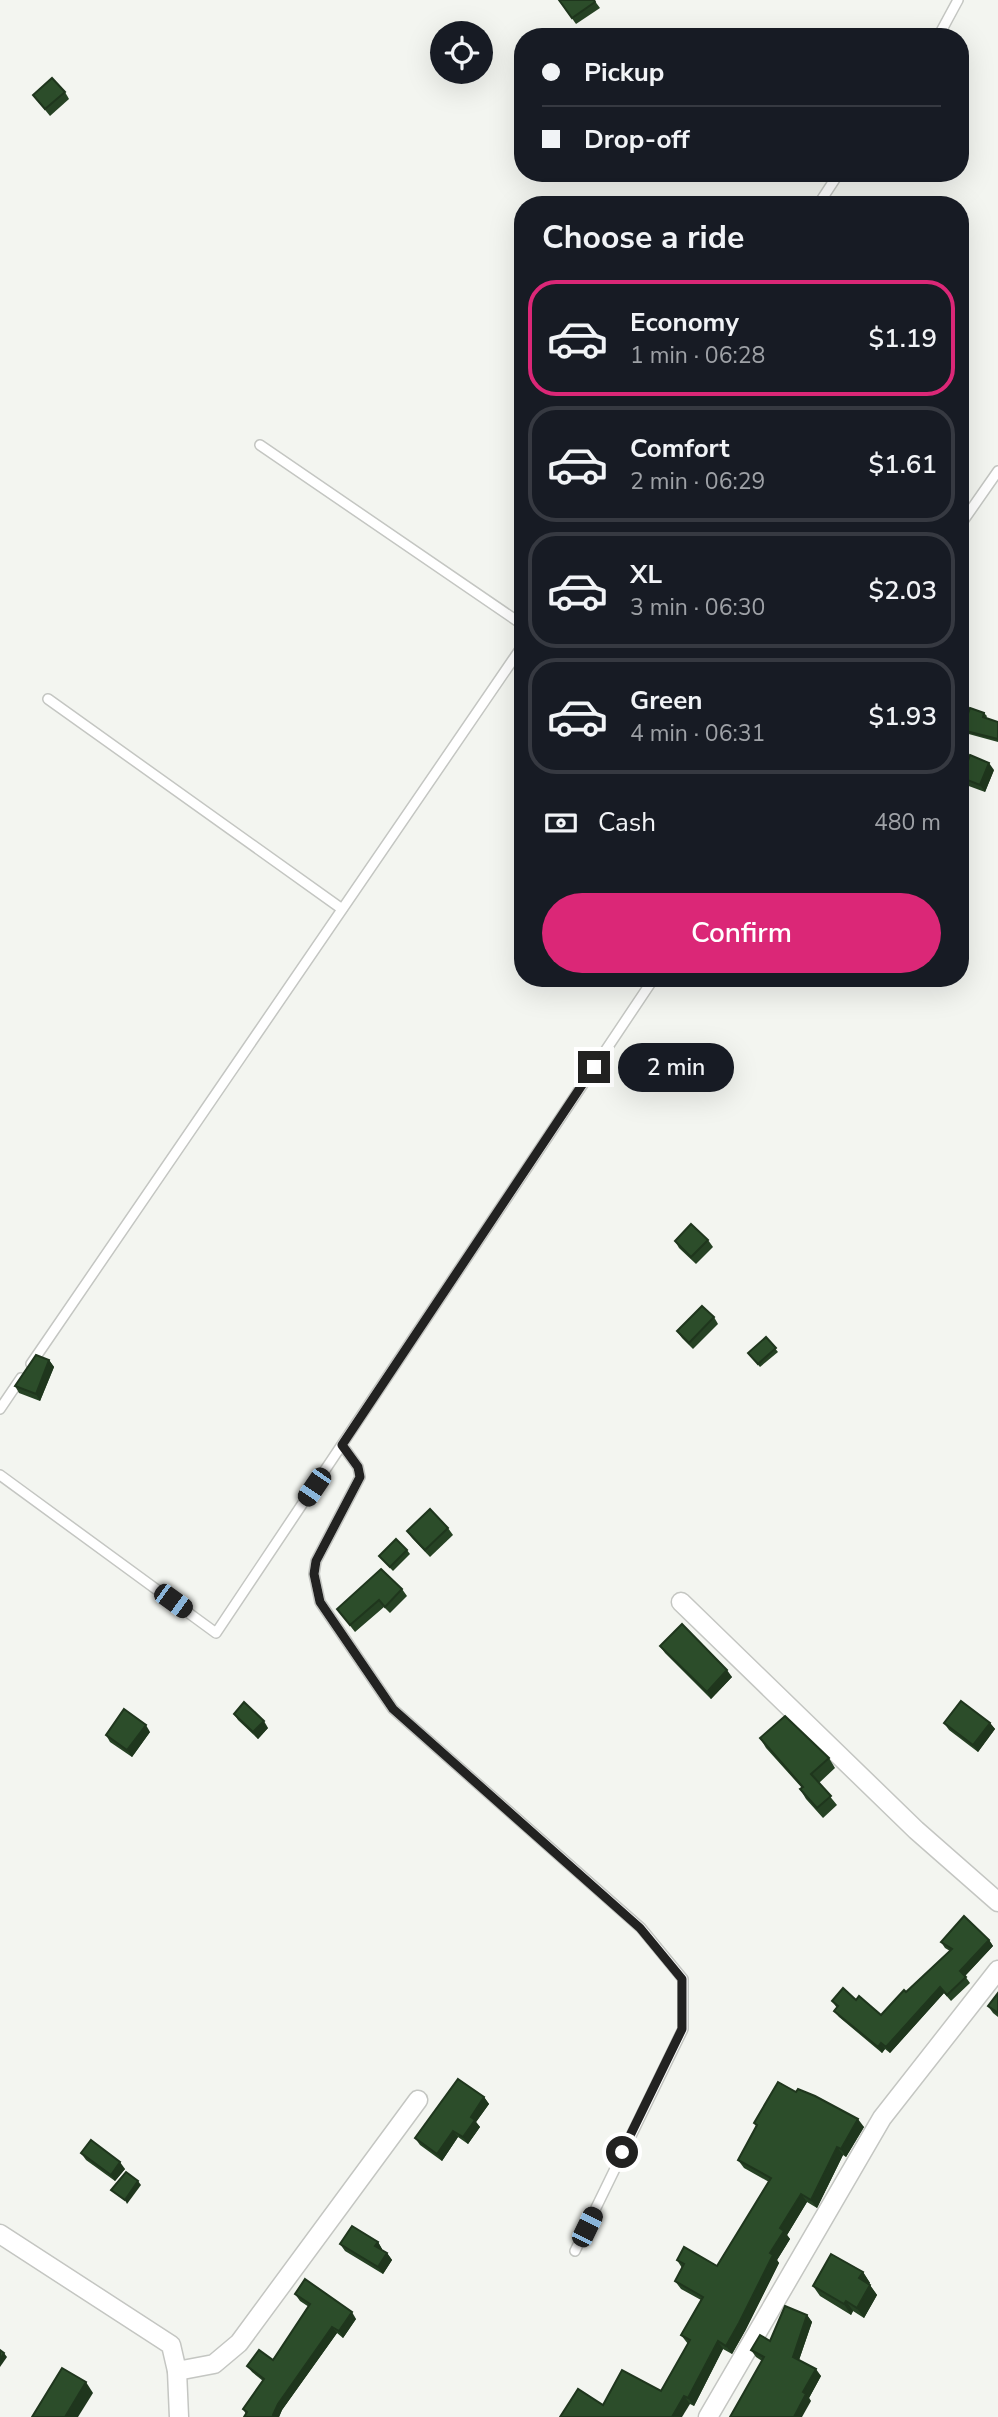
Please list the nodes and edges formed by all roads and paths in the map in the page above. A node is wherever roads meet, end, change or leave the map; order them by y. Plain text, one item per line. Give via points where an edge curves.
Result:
1 (958, 0) edge
2 (943, 28) edge
3 (260, 445) dead end
4 (998, 471) edge
5 (969, 513) edge
6 (514, 619) edge
7 (514, 658) edge
8 (48, 699) dead end
9 (342, 909) junction
10 (648, 987) edge
11 (0, 1409) edge
12 (342, 1445) junction
13 (0, 1475) edge
14 (681, 1602) dead end
15 (998, 1902) edge
16 (998, 1969) edge
17 (418, 2099) dead end
18 (0, 2234) edge
19 (575, 2252) dead end
20 (177, 2371) junction
21 (179, 2417) edge
22 (708, 2417) edge

1 - 2 lane
3 - 6 lane
4 - 5 lane
7 - 9 lane
8 - 9 lane
9 - 11 lane
10 - 12 lane
12 - 13 lane via 216,1633
12 - 19 lane via 360,1477 316,1561 314,1582 320,1602 393,1709 640,1928 682,1979 682,2029
14 - 15 street via 916,1830
16 - 22 street via 882,2118
17 - 20 street via 239,2343 214,2364
18 - 20 street via 155,2332 170,2345
20 - 21 street

